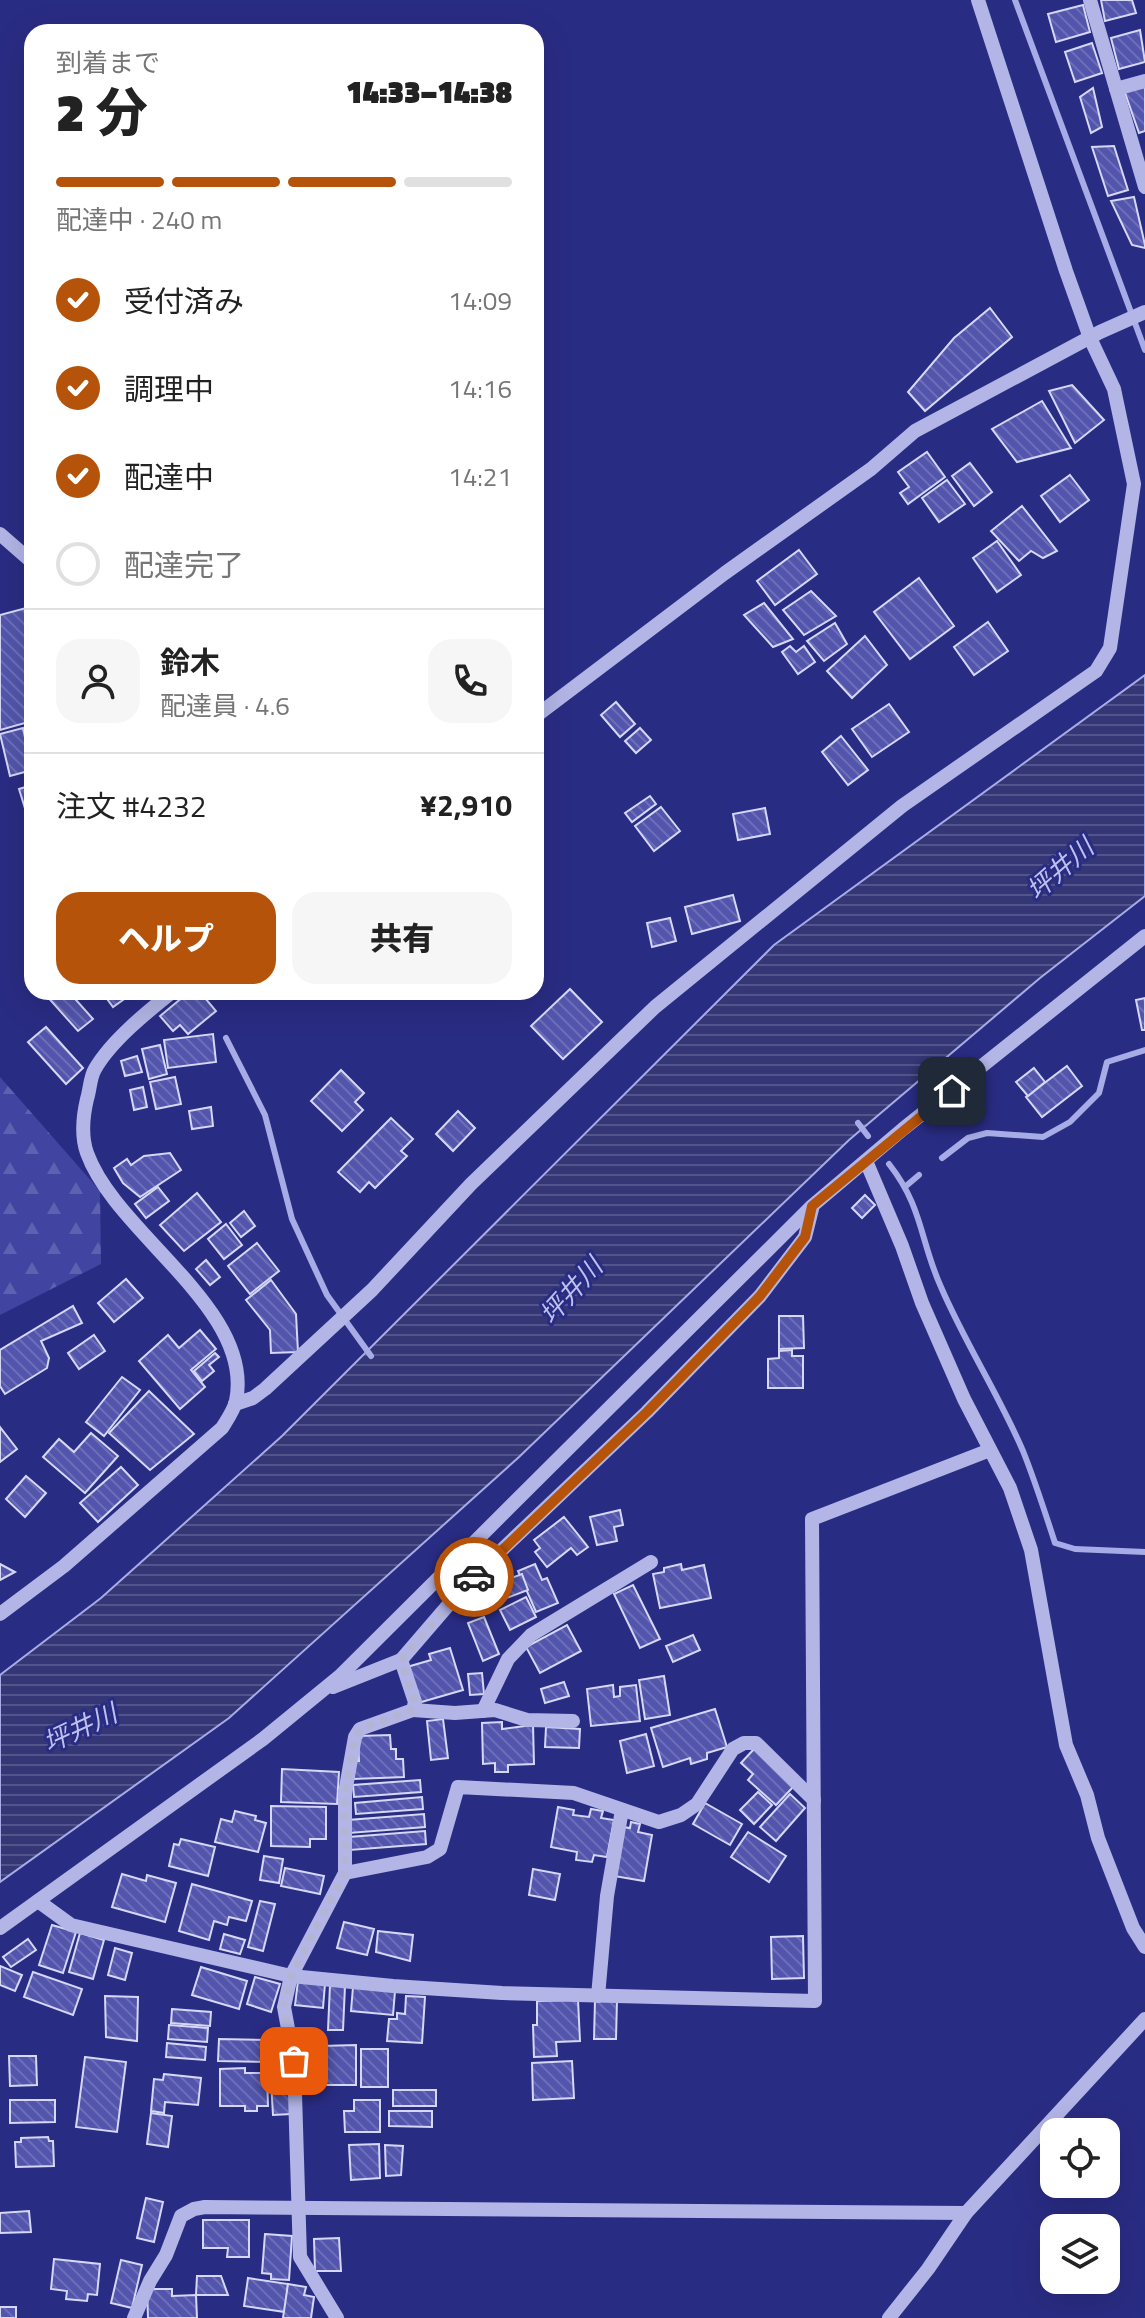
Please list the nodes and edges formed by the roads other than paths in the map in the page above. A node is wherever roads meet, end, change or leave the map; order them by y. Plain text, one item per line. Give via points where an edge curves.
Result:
1 (978, 0) edge
2 (1090, 0) edge
3 (1145, 81) edge
4 (1116, 89) junction
5 (1145, 187) edge
6 (1145, 312) edge
7 (1095, 335) junction
8 (0, 534) edge
9 (24, 555) edge
10 (544, 710) edge
11 (1145, 936) edge
12 (162, 1000) edge
13 (866, 1161) junction
14 (812, 1206) junction
15 (235, 1404) junction
16 (990, 1450) junction
17 (651, 1562) dead end
18 (0, 1614) edge
19 (401, 1660) junction
20 (322, 1691) junction
21 (413, 1710) junction
22 (483, 1711) junction
23 (573, 1721) dead end
24 (814, 1800) junction
25 (622, 1810) junction
26 (345, 1873) junction
27 (38, 1901) junction
28 (0, 1928) edge
29 (1145, 1947) edge
30 (291, 1976) junction
31 (598, 1996) junction
32 (1145, 2019) edge
33 (297, 2209) junction
34 (966, 2213) junction
35 (134, 2318) edge
36 (337, 2318) edge
37 (889, 2318) edge

1 - 7 street
2 - 4 street
3 - 4 street
4 - 5 street
6 - 7 street
7 - 10 street via 915,431
7 - 15 street via 1114,389 1134,484 1110,648 1096,671 902,806 655,1007 471,1184 351,1309 265,1389
8 - 9 street
11 - 13 street
12 - 15 street via 134,1022 94,1070 83,1118 86,1150 129,1217 218,1320 238,1381
13 - 14 street
13 - 16 street via 922,1303
14 - 19 street via 805,1237 760,1296 469,1581
14 - 20 street
15 - 18 street via 222,1428 64,1566
16 - 24 street via 812,1519
16 - 29 street via 1010,1488 1031,1550 1066,1745 1133,1928
17 - 22 street via 531,1635 508,1659
19 - 20 street
19 - 21 street
20 - 27 street
21 - 22 street
21 - 26 street via 360,1729 355,1737 345,1793
22 - 23 street via 527,1720
24 - 25 street via 756,1743 744,1743 733,1749 697,1804 681,1815 659,1822
24 - 31 street via 815,2001
25 - 26 street via 574,1793 458,1787 440,1849 427,1857
25 - 31 street
26 - 30 street
27 - 28 street
27 - 30 street via 71,1925
30 - 31 street
30 - 33 street via 284,2007 294,2061
32 - 34 street
33 - 34 street
33 - 35 street via 205,2207 181,2216
33 - 36 street via 300,2257
34 - 37 street

